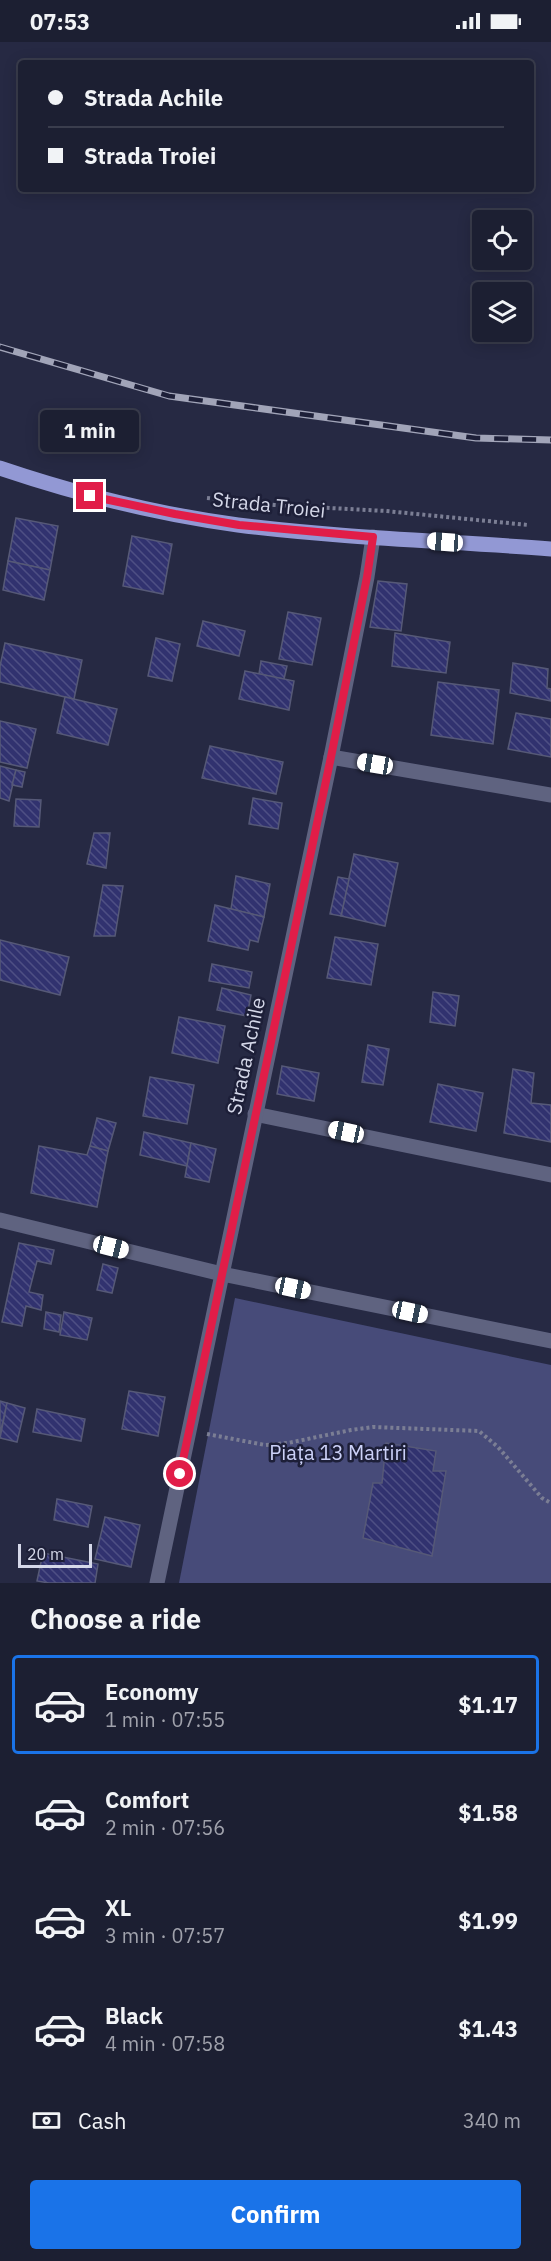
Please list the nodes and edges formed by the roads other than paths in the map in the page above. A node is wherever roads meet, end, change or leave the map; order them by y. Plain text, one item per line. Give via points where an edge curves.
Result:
1 (1, 473) edge
2 (373, 537) junction
3 (545, 549) edge
4 (331, 757) junction
5 (551, 795) edge
6 (255, 1113) junction
7 (551, 1175) edge
8 (0, 1220) edge
9 (222, 1274) junction
10 (551, 1341) edge
11 (156, 1583) edge

1 - 2 main road, Strada Troiei via 175,514 239,525
2 - 3 main road, Strada Troiei
2 - 4 street, Strada Achile
4 - 5 street
4 - 6 street, Strada Achile
6 - 7 street
6 - 9 street, Strada Achile
8 - 9 street
9 - 10 street
9 - 11 street, Strada Achile

